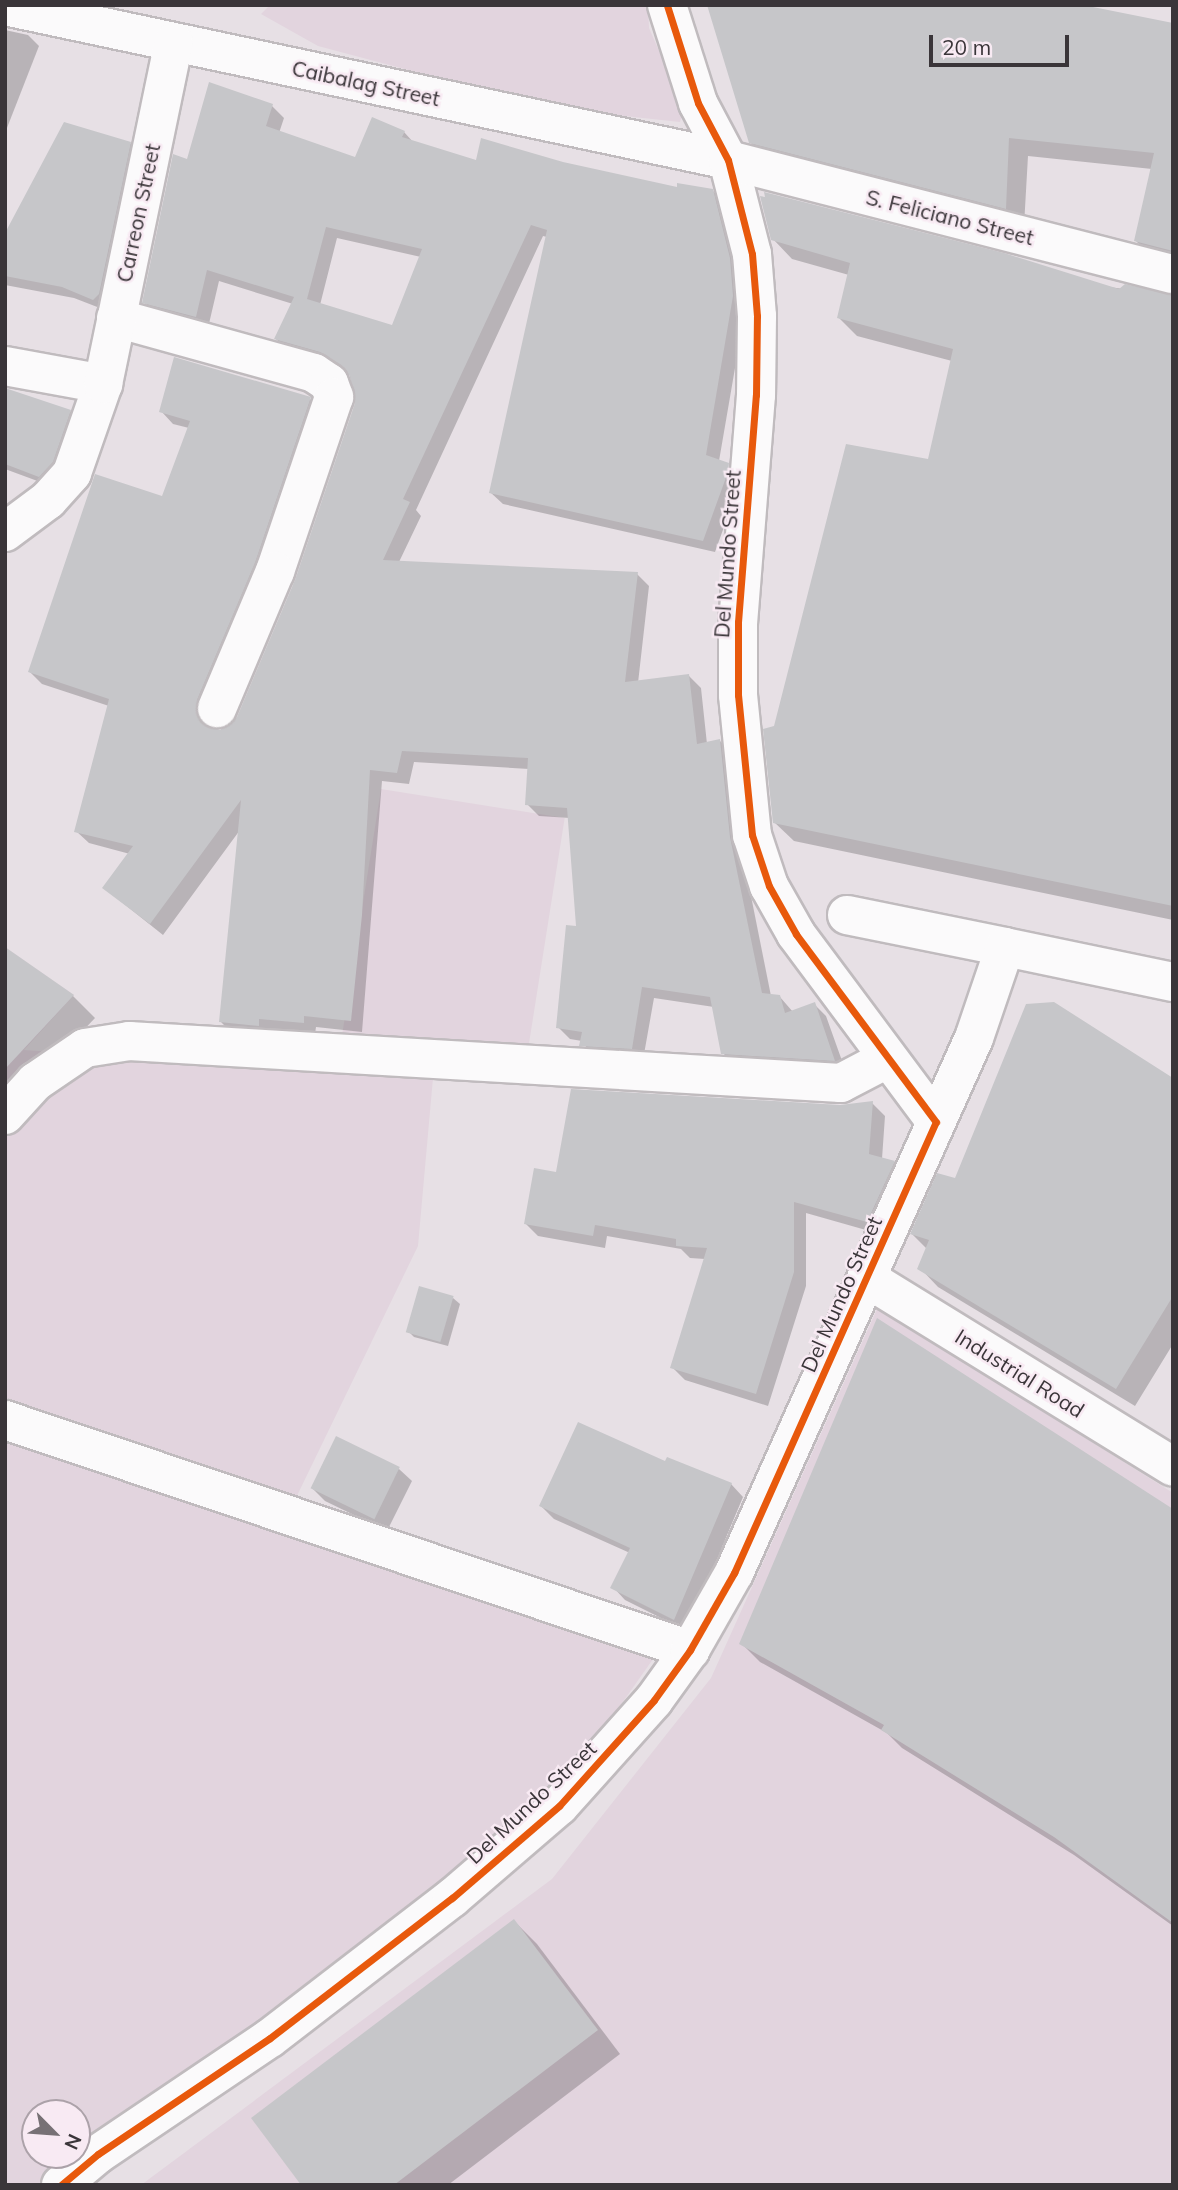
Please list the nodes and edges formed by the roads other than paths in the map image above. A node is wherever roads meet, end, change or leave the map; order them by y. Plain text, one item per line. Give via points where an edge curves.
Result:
1 (667, 5) edge
2 (5, 6) edge
3 (174, 42) junction
4 (728, 160) junction
5 (1173, 274) edge
6 (116, 318) junction
7 (5, 366) edge
8 (103, 384) junction
9 (5, 532) edge
10 (217, 708) dead end
11 (847, 915) dead end
12 (1005, 947) junction
13 (1173, 982) edge
14 (887, 1059) junction
15 (5, 1115) edge
16 (936, 1122) junction
17 (868, 1279) junction
18 (5, 1420) edge
19 (1173, 1467) edge
20 (690, 1650) junction
21 (61, 2185) edge

1 - 4 street, Del Mundo Street via 698,103
2 - 3 street, Caibalag Street
3 - 4 street, Caibalag Street
3 - 6 street, Carreon Street
4 - 5 street, S. Feliciano Street
4 - 14 street, Del Mundo Street via 752,254 757,316 756,395 738,622 738,695 752,835 783,912
6 - 8 street, Carreon Street
6 - 10 street via 314,373 328,383 334,397 275,571
7 - 8 street
8 - 9 street, Carreon Street via 72,474 48,500
11 - 12 street
12 - 13 street
12 - 16 street via 974,1038
14 - 15 street via 841,1083 129,1041 85,1048 35,1082
14 - 16 street, Del Mundo Street
16 - 17 street, Del Mundo Street
17 - 19 street, Industrial Road
17 - 20 street, Del Mundo Street via 734,1573
18 - 20 street
20 - 21 street, Del Mundo Street via 605,1759 452,1898 270,2038 98,2154

